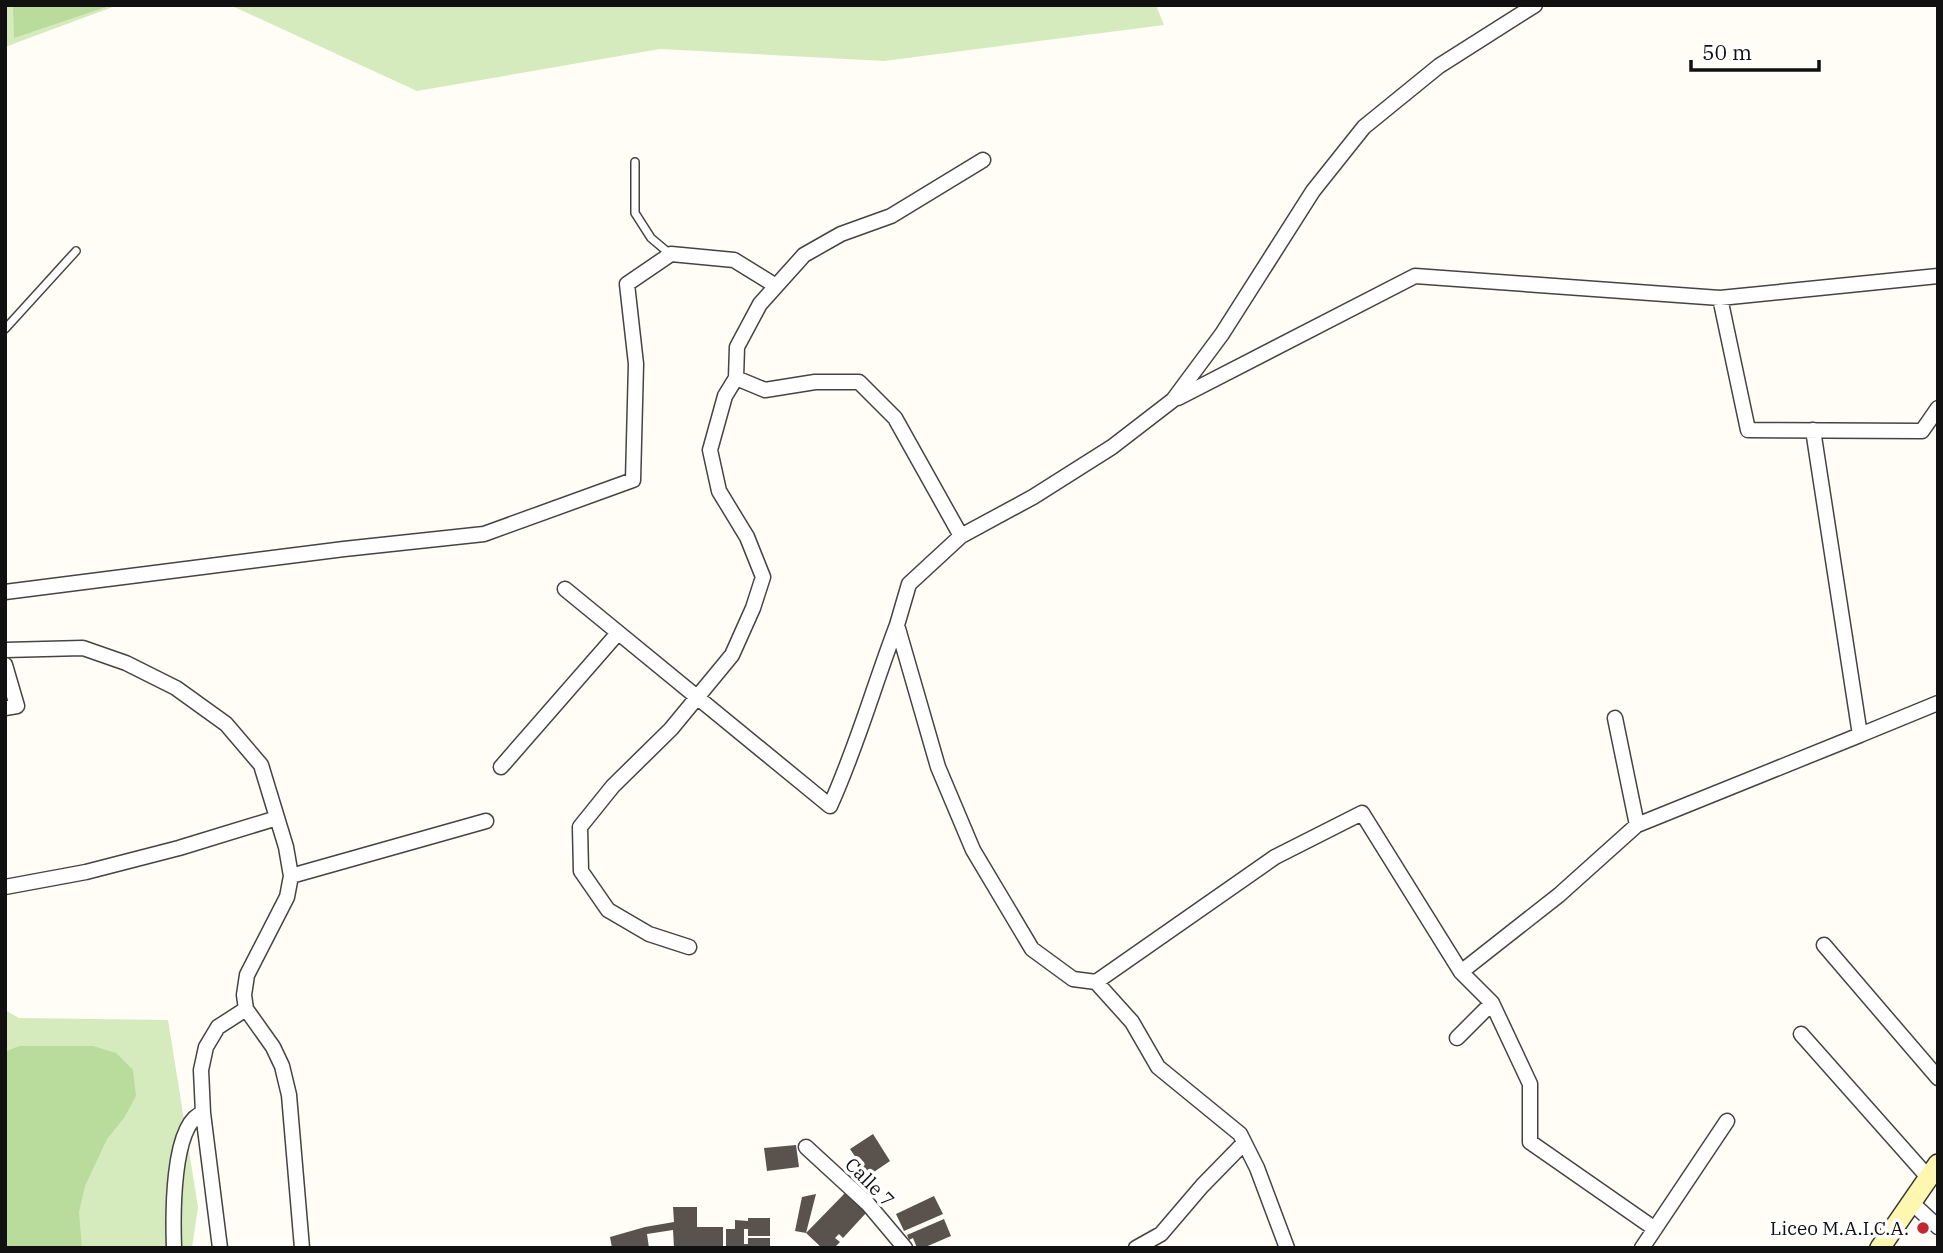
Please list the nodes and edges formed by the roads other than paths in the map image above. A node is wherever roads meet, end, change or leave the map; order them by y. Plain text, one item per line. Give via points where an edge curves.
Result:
1 (1535, 5) edge
2 (983, 160) dead end
3 (635, 162) dead end
4 (76, 251) dead end
5 (671, 254) junction
6 (1938, 276) edge
7 (776, 286) junction
8 (1720, 298) junction
9 (5, 329) edge
10 (736, 378) junction
11 (1173, 400) junction
12 (1938, 408) edge
13 (1813, 430) junction
14 (961, 536) junction
15 (565, 589) dead end
16 (5, 592) edge
17 (897, 625) junction
18 (618, 633) junction
19 (5, 650) edge
20 (5, 665) edge
21 (696, 699) junction
22 (1938, 703) edge
23 (5, 708) edge
24 (1615, 718) dead end
25 (1860, 735) junction
26 (501, 767) dead end
27 (277, 818) junction
28 (486, 821) dead end
29 (1637, 825) junction
30 (291, 876) junction
31 (5, 887) edge
32 (1825, 945) dead end
33 (689, 947) dead end
34 (1461, 972) junction
35 (1096, 982) junction
36 (1492, 1003) junction
37 (246, 1009) junction
38 (1801, 1034) dead end
39 (1457, 1038) dead end
40 (1938, 1078) edge
41 (203, 1113) junction
42 (1727, 1121) dead end
43 (1244, 1143) junction
44 (806, 1147) dead end
45 (1933, 1170) edge
46 (1911, 1202) junction
47 (1938, 1227) edge
48 (1655, 1229) junction
49 (174, 1248) edge
50 (220, 1248) edge
51 (302, 1248) edge
52 (905, 1248) edge
53 (1136, 1248) edge
54 (1287, 1248) edge
55 (1642, 1248) edge
56 (1880, 1248) edge

1 - 11 street via 1438,66 1364,127 1313,191 1222,334
2 - 7 street via 891,216 841,234 804,256
3 - 5 lane via 635,213 652,238
4 - 9 lane
5 - 7 street via 734,260
5 - 16 street via 626,284 636,364 633,480 484,534
6 - 8 street
7 - 10 street via 760,304 737,347
8 - 11 street via 1415,276
8 - 13 street via 1748,430
10 - 14 street via 765,390 815,382 859,382 895,418
10 - 21 street via 725,396 710,450 719,491 747,537 763,577 732,655
11 - 14 street via 1101,454
12 - 13 street via 1922,431
13 - 25 street
14 - 17 street via 909,584
15 - 18 street
17 - 21 street via 830,806
17 - 35 street via 938,767 973,850 1032,949 1073,979
18 - 21 street
18 - 26 street
19 - 27 street via 83,648 176,688 226,724 261,765
20 - 23 street via 16,706
21 - 33 street via 580,827 581,871 608,910 649,934
22 - 25 street
24 - 29 street
25 - 29 street
27 - 30 street
27 - 31 street via 100,869
28 - 30 street
29 - 34 street via 1559,895
30 - 37 street via 287,897 247,975
32 - 40 street
34 - 35 street via 1362,813 1275,857
34 - 36 street
35 - 43 street via 1132,1021 1158,1067 1240,1134
36 - 39 street
36 - 48 street via 1530,1084 1530,1142
37 - 41 street via 218,1027 206,1047 201,1070
37 - 51 street via 273,1047 289,1095
38 - 45 street
41 - 49 street via 191,1121 177,1167
41 - 50 street
42 - 48 street
43 - 53 street via 1161,1234
43 - 54 street
44 - 52 street, Calle 7 via 868,1204
45 - 46 main road
46 - 47 street
46 - 56 main road
48 - 55 street

